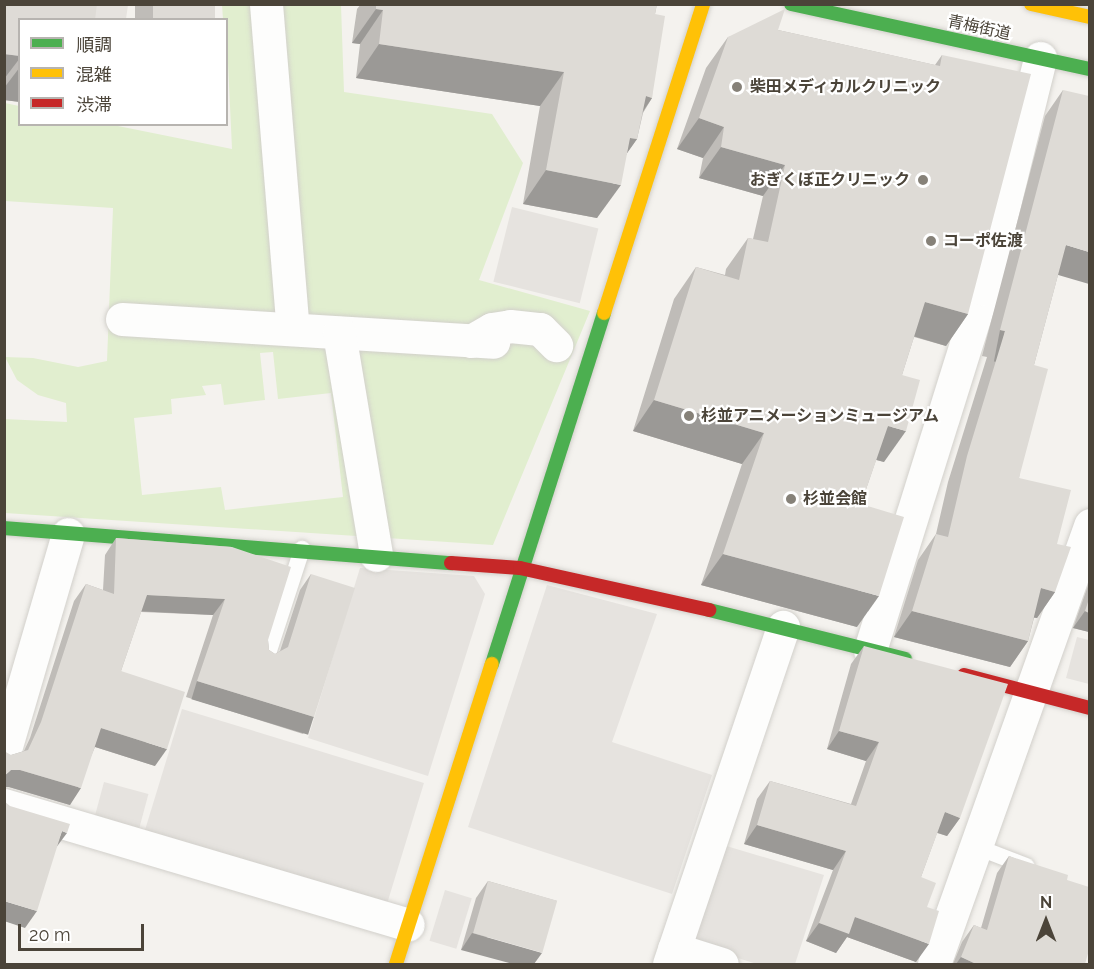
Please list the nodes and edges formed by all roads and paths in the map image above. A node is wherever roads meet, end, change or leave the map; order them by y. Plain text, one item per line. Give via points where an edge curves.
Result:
1 (266, 4) edge
2 (703, 4) edge
3 (791, 4) edge
4 (1031, 4) edge
5 (1089, 17) edge
6 (1040, 58) junction
7 (1089, 69) edge
8 (123, 319) dead end
9 (293, 329) junction
10 (339, 333) junction
11 (592, 347) junction
12 (1089, 525) edge
13 (4, 528) edge
14 (68, 534) junction
15 (302, 549) junction
16 (376, 555) junction
17 (520, 568) junction
18 (783, 627) junction
19 (870, 650) junction
20 (266, 660) edge
21 (917, 662) edge
22 (951, 672) edge
23 (1032, 693) junction
24 (1089, 708) edge
25 (4, 753) edge
26 (4, 805) edge
27 (977, 847) junction
28 (1038, 871) edge
29 (408, 925) junction
30 (672, 957) edge
31 (396, 964) edge
32 (722, 964) edge
33 (934, 964) edge

1 - 9 street
2 - 11 street
3 - 6 street, 青梅街道
4 - 5 street
6 - 7 street, 青梅街道
6 - 19 street via 983,289
8 - 9 street
9 - 10 street
10 - 11 street via 482,342 492,329 510,326 540,329 546,344
10 - 16 street
11 - 17 street
12 - 23 street
13 - 14 street
14 - 15 street
14 - 25 street
15 - 16 street
15 - 20 lane
16 - 17 street
17 - 18 street
17 - 29 street
18 - 19 street
18 - 30 street
19 - 21 street
22 - 23 street
23 - 24 street
23 - 27 street
26 - 29 street
27 - 28 lane
27 - 33 street
29 - 31 street
30 - 32 street

